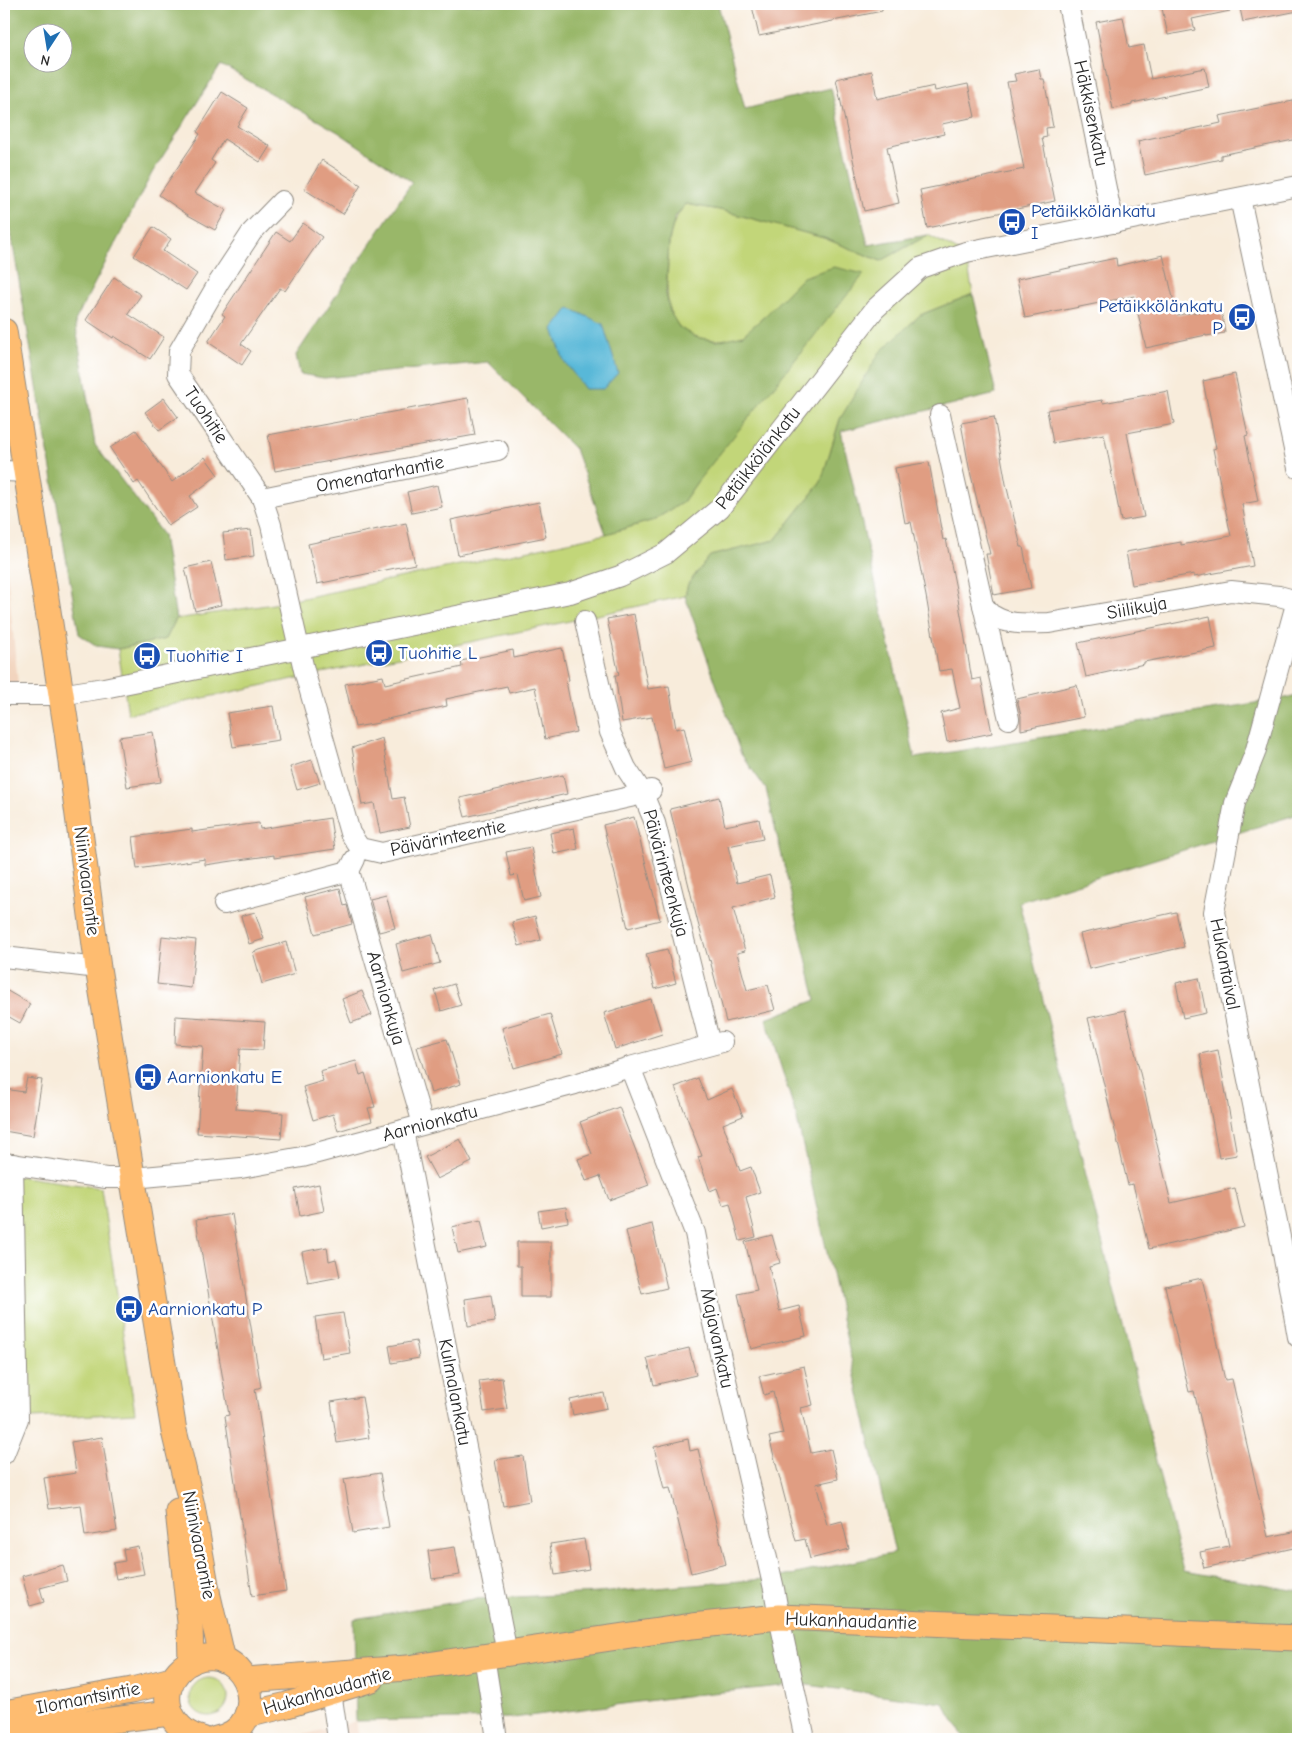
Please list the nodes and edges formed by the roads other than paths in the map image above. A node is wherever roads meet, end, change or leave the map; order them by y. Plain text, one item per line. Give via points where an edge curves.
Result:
1 (1068, 4) edge
2 (1298, 186) edge
3 (1240, 198) junction
4 (282, 201) dead end
5 (1115, 222) junction
6 (4, 331) edge
7 (940, 415) dead end
8 (498, 450) dead end
9 (1298, 468) edge
10 (15, 472) edge
11 (262, 498) junction
12 (1298, 599) edge
13 (983, 605) junction
14 (585, 620) dead end
15 (299, 648) junction
16 (4, 695) edge
17 (60, 695) junction
18 (1008, 719) dead end
19 (647, 792) junction
20 (360, 848) junction
21 (349, 872) junction
22 (224, 904) dead end
23 (4, 957) edge
24 (98, 968) junction
25 (716, 1043) joint
26 (630, 1067) junction
27 (423, 1124) junction
28 (402, 1130) junction
29 (8, 1164) edge
30 (133, 1178) junction
31 (9, 1212) edge
32 (1290, 1240) edge
33 (1298, 1337) edge
34 (174, 1431) junction
35 (4, 1454) edge
36 (779, 1617) junction
37 (1298, 1638) edge
38 (496, 1655) junction
39 (223, 1660) junction
40 (191, 1662) junction
41 (172, 1680) junction
42 (246, 1680) junction
43 (329, 1683) junction
44 (4, 1713) edge
45 (170, 1713) junction
46 (247, 1715) junction
47 (4, 1731) edge
48 (226, 1737) edge
49 (194, 1738) edge
50 (338, 1739) edge
51 (497, 1739) edge
52 (805, 1739) edge

1 - 5 street, Häkkisenkatu
2 - 3 street, Petäikkölänkatu
3 - 5 street, Petäikkölänkatu
3 - 9 street
4 - 11 street, Tuohitie via 252,232 179,351 178,374
5 - 15 street, Petäikkölänkatu via 966,252 920,268 875,309 720,508 666,553 620,576 570,592
6 - 10 main road, Niinivaarantie
7 - 13 street
8 - 11 street, Omenatarhantie
10 - 17 main road, Niinivaarantie
11 - 15 street, Tuohitie
12 - 13 street, Siilikuja via 1231,591 1049,623 1026,624 1003,621 992,616
12 - 32 street, Hukantaival via 1255,754 1235,803 1214,912
13 - 18 street
14 - 19 street, Päivärinteenkuja via 610,732 626,768
15 - 17 street, Petäikkölänkatu
15 - 20 street via 350,833
16 - 17 street, Petäikkölänkatu
17 - 24 main road, Niinivaarantie
19 - 20 street, Päivärinteentie via 382,853
19 - 25 street, Päivärinteenkuja
20 - 21 street
21 - 22 street
21 - 27 street, Aarnionkuja
23 - 24 street
24 - 30 main road, Niinivaarantie
25 - 26 street, Aarnionkatu
26 - 27 street, Aarnionkatu
26 - 36 street, Majavankatu via 695,1233
27 - 28 street, Aarnionkatu
28 - 30 street, Aarnionkatu via 249,1166
28 - 38 street, Kulmalankatu
29 - 30 street, Aarnionkatu via 106,1178
29 - 31 street
30 - 34 main road, Niinivaarantie
31 - 35 street via 18,1419
32 - 33 street, Hukantaival
34 - 39 main road, Niinivaarantie
34 - 40 main road, Niinivaarantie via 177,1507 190,1622
36 - 37 main road, Hukanhaudantie
36 - 38 main road, Hukanhaudantie via 692,1626
36 - 52 street, Majavankatu
38 - 43 main road, Hukanhaudantie
38 - 51 street, Kulmalankatu
39 - 40 main road via 206,1658
39 - 42 main road via 240,1671
40 - 41 main road
41 - 44 main road, Ilomantsintie
41 - 45 main road via 168,1693
42 - 43 main road, Hukanhaudantie
42 - 46 main road via 251,1699
43 - 46 main road, Hukanhaudantie
43 - 50 street
45 - 47 main road, Ilomantsintie
45 - 49 main road via 179,1727
46 - 48 main road

